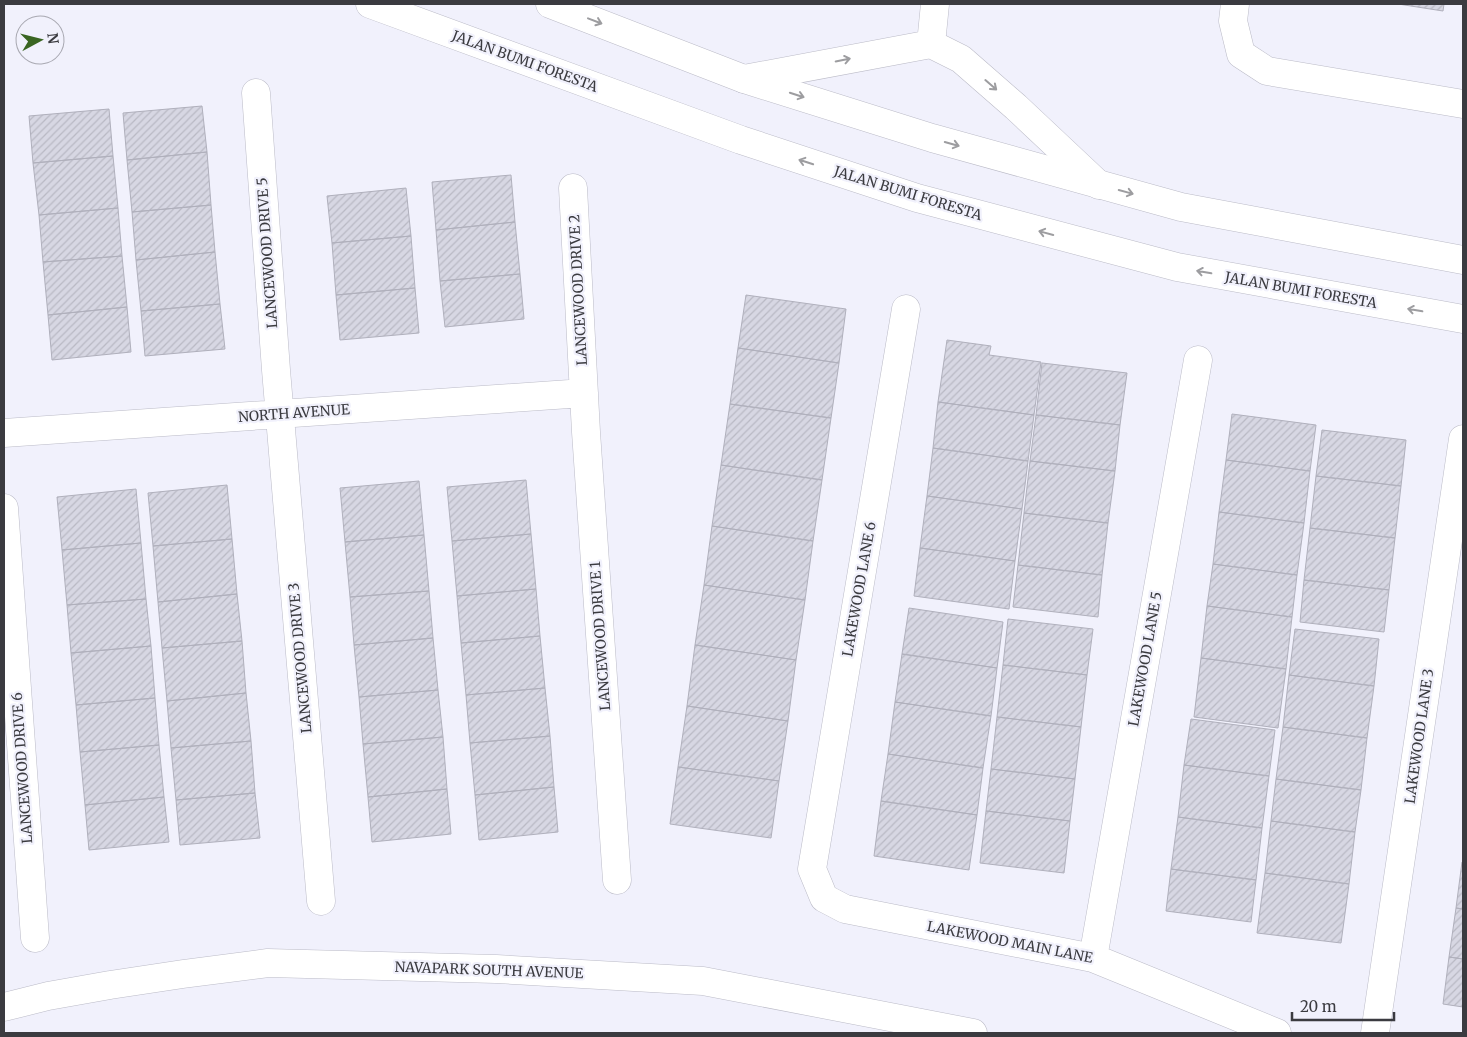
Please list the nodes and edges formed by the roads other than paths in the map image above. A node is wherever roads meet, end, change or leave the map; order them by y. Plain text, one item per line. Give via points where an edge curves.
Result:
1 (370, 4) edge
2 (550, 4) edge
3 (935, 4) edge
4 (1235, 4) edge
5 (931, 44) junction
6 (744, 78) junction
7 (256, 93) dead end
8 (1463, 104) edge
9 (1099, 184) junction
10 (573, 188) dead end
11 (1463, 260) edge
12 (906, 309) dead end
13 (1463, 319) edge
14 (1198, 360) dead end
15 (584, 393) junction
16 (280, 414) junction
17 (4, 433) edge
18 (1463, 438) edge
19 (4, 508) edge
20 (812, 869) joint
21 (617, 880) dead end
22 (321, 901) dead end
23 (35, 938) dead end
24 (1093, 958) junction
25 (4, 1007) edge
26 (973, 1033) edge
27 (1277, 1033) edge
28 (1375, 1033) edge

13 -> 1 street, JALAN BUMI FORESTA via 1177,267 917,198 741,140
2 -> 6 street
3 - 5 street
4 - 8 street via 1233,21 1241,54 1267,71
6 -> 5 street
5 -> 9 street via 961,59
6 -> 9 street via 932,138
7 - 16 street, LANCEWOOD DRIVE 5
9 -> 11 street via 1180,207
10 - 15 street, LANCEWOOD DRIVE 2
12 - 20 street, LAKEWOOD LANE 6
14 - 24 street, LAKEWOOD LANE 5
15 - 16 street, NORTH AVENUE
15 - 21 street, LANCEWOOD DRIVE 1
16 - 17 street, NORTH AVENUE
16 - 22 street, LANCEWOOD DRIVE 3
18 - 28 street, LAKEWOOD LANE 3
19 - 23 street, LANCEWOOD DRIVE 6
20 - 24 street, LAKEWOOD MAIN LANE via 824,898 845,909
24 - 27 street, LAKEWOOD MAIN LANE
25 - 26 street, NAVAPARK SOUTH AVENUE via 110,985 268,963 496,969 703,981

